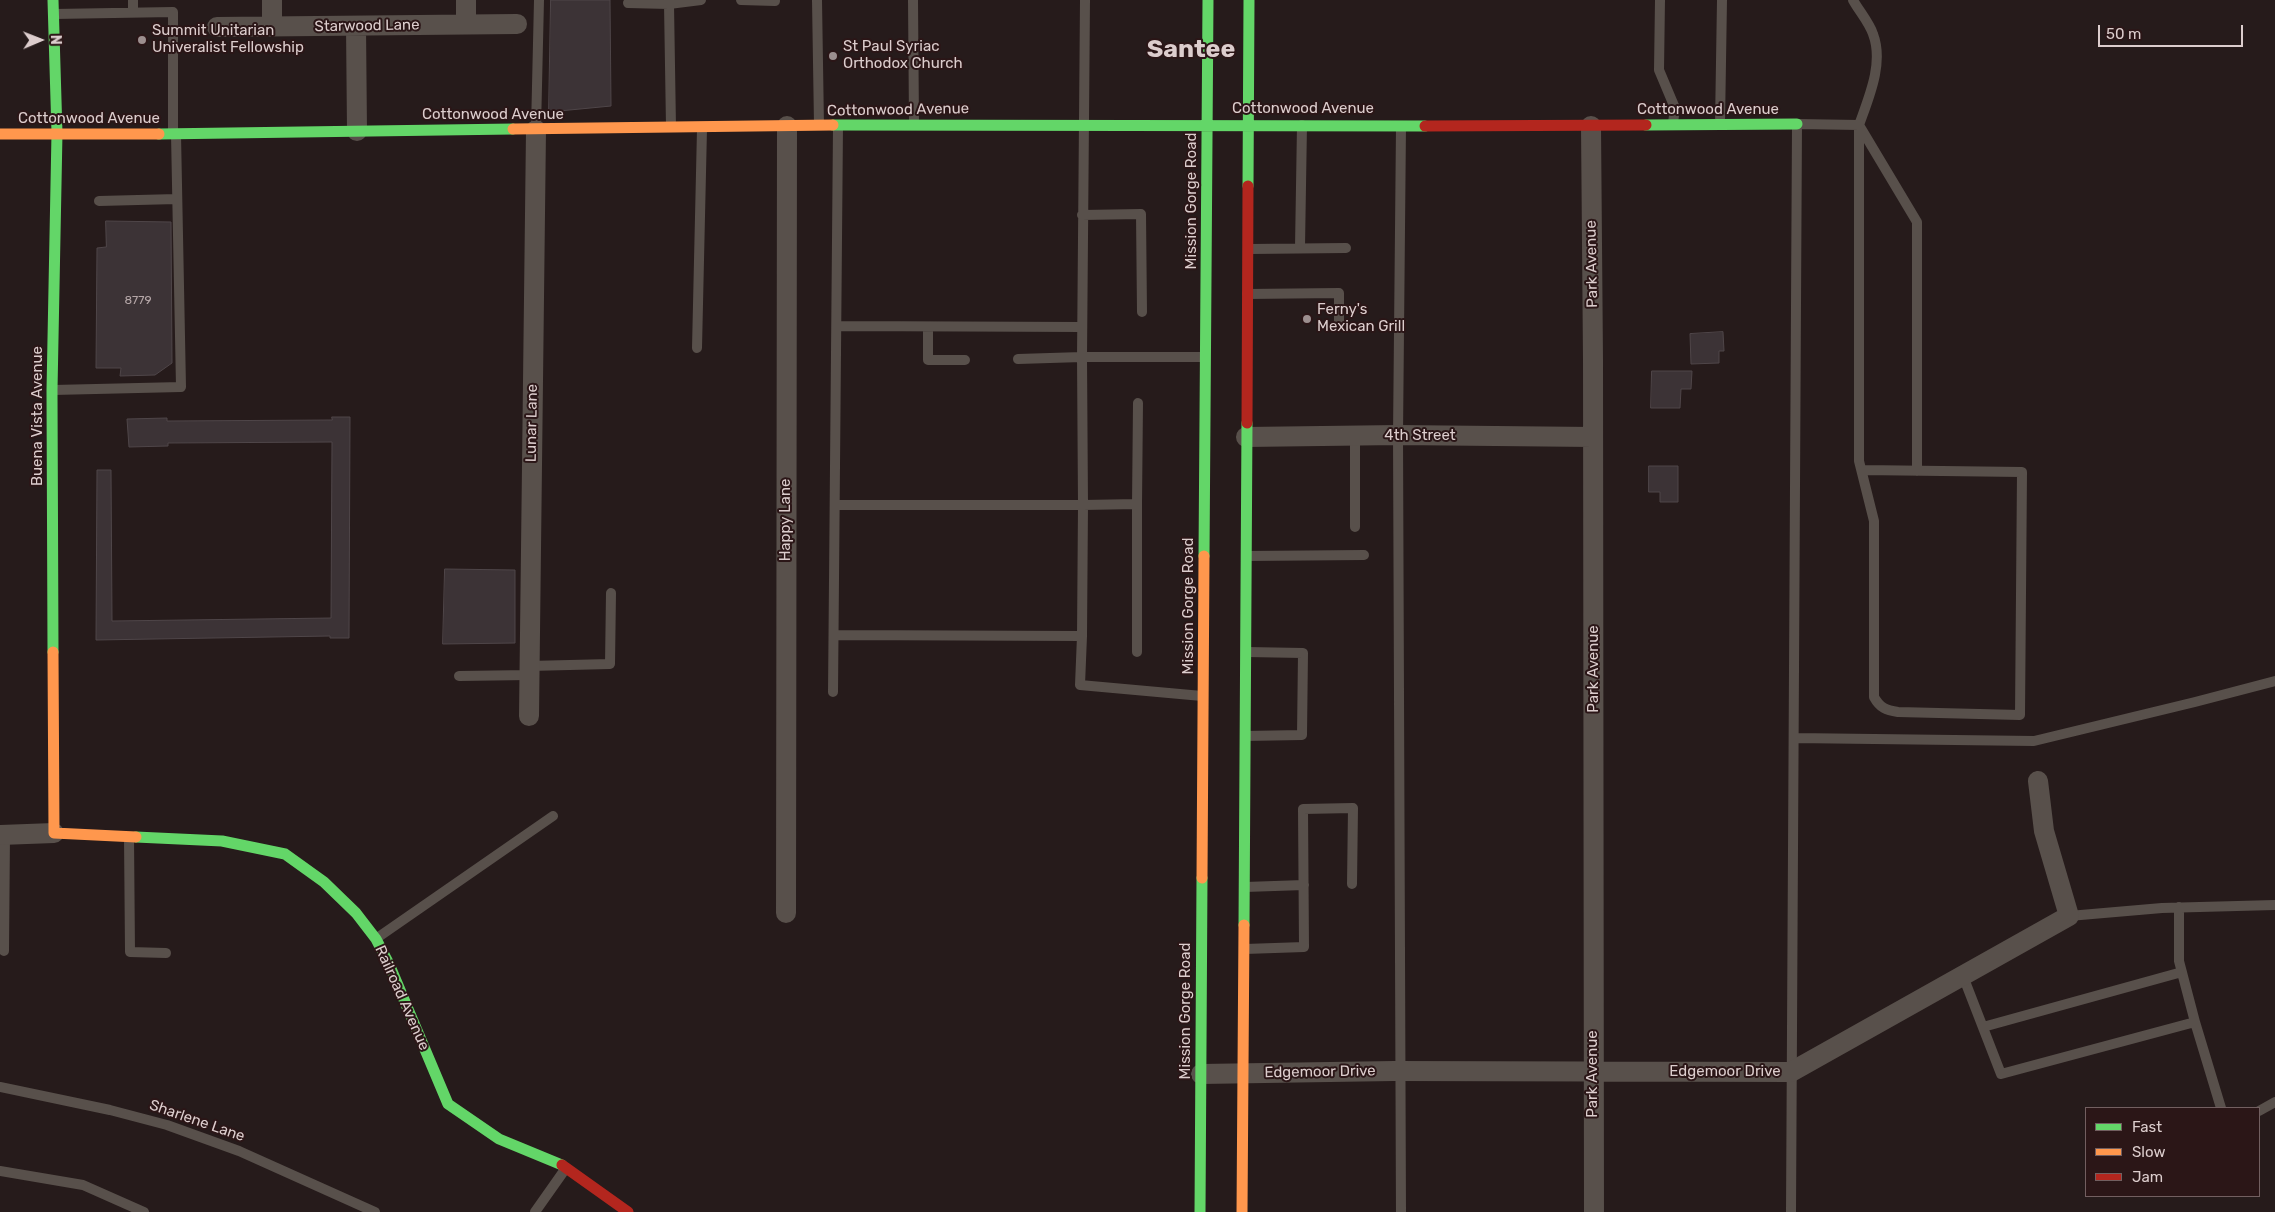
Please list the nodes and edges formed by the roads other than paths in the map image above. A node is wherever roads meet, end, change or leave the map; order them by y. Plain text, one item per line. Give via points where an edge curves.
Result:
1 (53, 0) edge
2 (133, 0) edge
3 (272, 0) edge
4 (466, 0) edge
5 (539, 0) edge
6 (701, 0) edge
7 (742, 0) edge
8 (817, 0) edge
9 (913, 0) edge
10 (1085, 0) edge
11 (1208, 0) edge
12 (1249, 0) edge
13 (1660, 0) edge
14 (1722, 0) edge
15 (1852, 0) edge
16 (775, 1) dead end
17 (628, 3) dead end
18 (669, 4) junction
19 (133, 12) junction
20 (53, 14) junction
21 (466, 24) junction
22 (517, 24) dead end
23 (272, 26) junction
24 (356, 26) junction
25 (217, 27) dead end
26 (914, 124) junction
27 (1084, 124) junction
28 (1207, 124) junction
29 (1247, 124) junction
30 (1302, 124) junction
31 (1673, 124) junction
32 (1797, 124) junction
33 (1401, 125) junction
34 (1720, 125) junction
35 (1859, 125) junction
36 (787, 126) junction
37 (819, 126) junction
38 (838, 126) junction
39 (1590, 126) junction
40 (671, 128) junction
41 (702, 128) junction
42 (536, 130) junction
43 (357, 131) junction
44 (0, 134) edge
45 (58, 134) junction
46 (175, 134) junction
47 (177, 200) junction
48 (99, 201) dead end
49 (1082, 215) junction
50 (1300, 247) junction
51 (1346, 248) dead end
52 (1246, 249) junction
53 (1246, 294) junction
54 (1142, 312) dead end
55 (1339, 325) dead end
56 (838, 326) junction
57 (928, 327) junction
58 (1082, 327) junction
59 (697, 348) dead end
60 (1082, 357) junction
61 (1206, 357) junction
62 (1018, 358) dead end
63 (965, 360) dead end
64 (52, 390) junction
65 (1138, 403) dead end
66 (1355, 435) junction
67 (1398, 435) junction
68 (1246, 437) junction
69 (1593, 437) junction
70 (1862, 470) junction
71 (1917, 470) junction
72 (1137, 504) junction
73 (1083, 505) junction
74 (835, 506) junction
75 (1355, 527) dead end
76 (1364, 555) dead end
77 (1246, 556) junction
78 (611, 593) dead end
79 (834, 635) junction
80 (1082, 636) junction
81 (1137, 652) dead end
82 (1246, 652) junction
83 (529, 670) junction
84 (459, 676) dead end
85 (2275, 680) edge
86 (833, 692) dead end
87 (1203, 696) junction
88 (529, 716) dead end
89 (1245, 736) junction
90 (1794, 738) junction
91 (2038, 781) dead end
92 (553, 816) dead end
93 (54, 833) junction
94 (2, 835) edge
95 (129, 836) junction
96 (1352, 884) dead end
97 (1304, 885) junction
98 (1244, 887) junction
99 (2275, 904) edge
100 (2179, 907) junction
101 (786, 913) dead end
102 (2070, 916) junction
103 (376, 939) junction
104 (1245, 949) junction
105 (4, 951) dead end
106 (166, 953) dead end
107 (2182, 972) junction
108 (1963, 976) junction
109 (2195, 1022) junction
110 (1983, 1027) junction
111 (1401, 1071) junction
112 (1593, 1072) junction
113 (1791, 1072) junction
114 (1201, 1074) junction
115 (1244, 1074) junction
116 (0, 1087) edge
117 (2275, 1102) edge
118 (2221, 1107) edge
119 (2260, 1110) edge
120 (567, 1167) junction
121 (0, 1171) edge
122 (144, 1212) edge
123 (375, 1212) edge
124 (535, 1212) edge
125 (628, 1212) edge
126 (1200, 1212) edge
127 (1242, 1212) edge
128 (1401, 1212) edge
129 (1594, 1212) edge
130 (1792, 1212) edge

1 - 20 street, Buena Vista Avenue
2 - 19 lane
3 - 23 street
4 - 21 street
5 - 42 lane
6 - 18 lane
7 - 16 lane
8 - 37 lane
9 - 26 lane
10 - 27 lane
11 - 28 street, Mission Gorge Road
12 - 29 street
13 - 31 lane via 1659,70 1675,108
14 - 34 lane
15 - 35 lane via 1873,33 1877,54 1874,77
17 - 18 lane
18 - 40 lane
19 - 20 lane
19 - 46 lane via 173,12
20 - 45 street, Buena Vista Avenue
21 - 22 street, Starwood Lane
21 - 24 street, Starwood Lane
23 - 24 street, Starwood Lane
23 - 25 street, Starwood Lane
24 - 43 street
26 - 27 street, Cottonwood Avenue
26 - 38 street, Cottonwood Avenue
27 - 28 street, Cottonwood Avenue
27 - 49 lane
28 - 29 street, Cottonwood Avenue
28 - 61 street, Mission Gorge Road
29 - 30 street, Cottonwood Avenue
29 - 52 street
30 - 33 street, Cottonwood Avenue
30 - 50 lane
31 - 34 street, Cottonwood Avenue
31 - 39 street, Cottonwood Avenue
32 - 34 street, Cottonwood Avenue
32 - 35 lane
32 - 90 lane
33 - 39 street, Cottonwood Avenue
33 - 67 lane
35 - 70 lane via 1859,462
35 - 71 lane via 1917,222
36 - 37 street, Cottonwood Avenue
36 - 41 street, Cottonwood Avenue
36 - 101 street, Happy Lane
37 - 38 street, Cottonwood Avenue
38 - 56 lane
39 - 69 street, Park Avenue
40 - 41 street, Cottonwood Avenue
40 - 42 street, Cottonwood Avenue
41 - 59 lane
42 - 43 street, Cottonwood Avenue
42 - 83 street, Lunar Lane
43 - 46 street, Cottonwood Avenue
44 - 45 street, Cottonwood Avenue
45 - 46 street, Cottonwood Avenue
45 - 64 street, Buena Vista Avenue
46 - 47 lane
47 - 48 lane
47 - 64 lane via 181,387
49 - 54 lane via 1141,214
49 - 58 lane
50 - 51 lane
50 - 52 lane
52 - 53 street
53 - 55 lane via 1339,293
53 - 68 street
56 - 57 lane
56 - 74 lane
57 - 58 lane
57 - 63 lane via 928,360
58 - 60 lane
60 - 61 lane
60 - 62 lane
60 - 73 lane
61 - 87 street, Mission Gorge Road
64 - 93 street, Buena Vista Avenue
65 - 72 lane
66 - 67 street, 4th Street
66 - 68 street, 4th Street
66 - 75 lane
67 - 69 street, 4th Street
67 - 111 lane
68 - 77 street
69 - 112 street, Park Avenue
70 - 71 lane
70 - 71 lane via 1874,521 1873,686 1878,705 1898,712 2020,715 2022,472
72 - 73 lane
72 - 81 lane
73 - 74 lane
73 - 80 lane
74 - 79 lane
76 - 77 lane
77 - 82 street
78 - 83 lane via 610,664
79 - 80 lane
79 - 86 lane
80 - 87 lane via 1080,685
82 - 89 street
82 - 89 lane via 1303,653 1302,734
83 - 84 lane
83 - 88 street, Lunar Lane
85 - 90 lane via 2034,741
87 - 114 street, Mission Gorge Road
89 - 98 street
90 - 113 lane
91 - 102 street via 2044,831
92 - 103 lane
93 - 94 street, Railroad Avenue
93 - 95 street, Railroad Avenue
94 - 105 lane
95 - 103 street, Railroad Avenue via 222,841 284,854 324,882 356,912
95 - 106 lane via 130,952
96 - 97 lane via 1353,808 1303,809
97 - 98 lane
97 - 104 lane via 1304,947
98 - 104 street
99 - 100 lane
100 - 102 lane
100 - 107 lane
102 - 108 street, Edgemoor Drive
103 - 120 street, Railroad Avenue via 448,1104 499,1139
104 - 115 street
107 - 109 lane
107 - 110 lane
108 - 110 lane
108 - 113 street, Edgemoor Drive
109 - 110 lane via 2001,1074
109 - 118 lane
111 - 112 street, Edgemoor Drive
111 - 115 street, Edgemoor Drive
111 - 128 lane
112 - 113 street, Edgemoor Drive
112 - 129 street, Park Avenue
113 - 130 lane
114 - 115 street, Edgemoor Drive
114 - 126 street, Mission Gorge Road
115 - 127 street
116 - 123 lane, Sharlene Lane via 167,1125 239,1151
117 - 119 lane
120 - 124 lane
120 - 125 street, Railroad Avenue
121 - 122 lane via 83,1185

